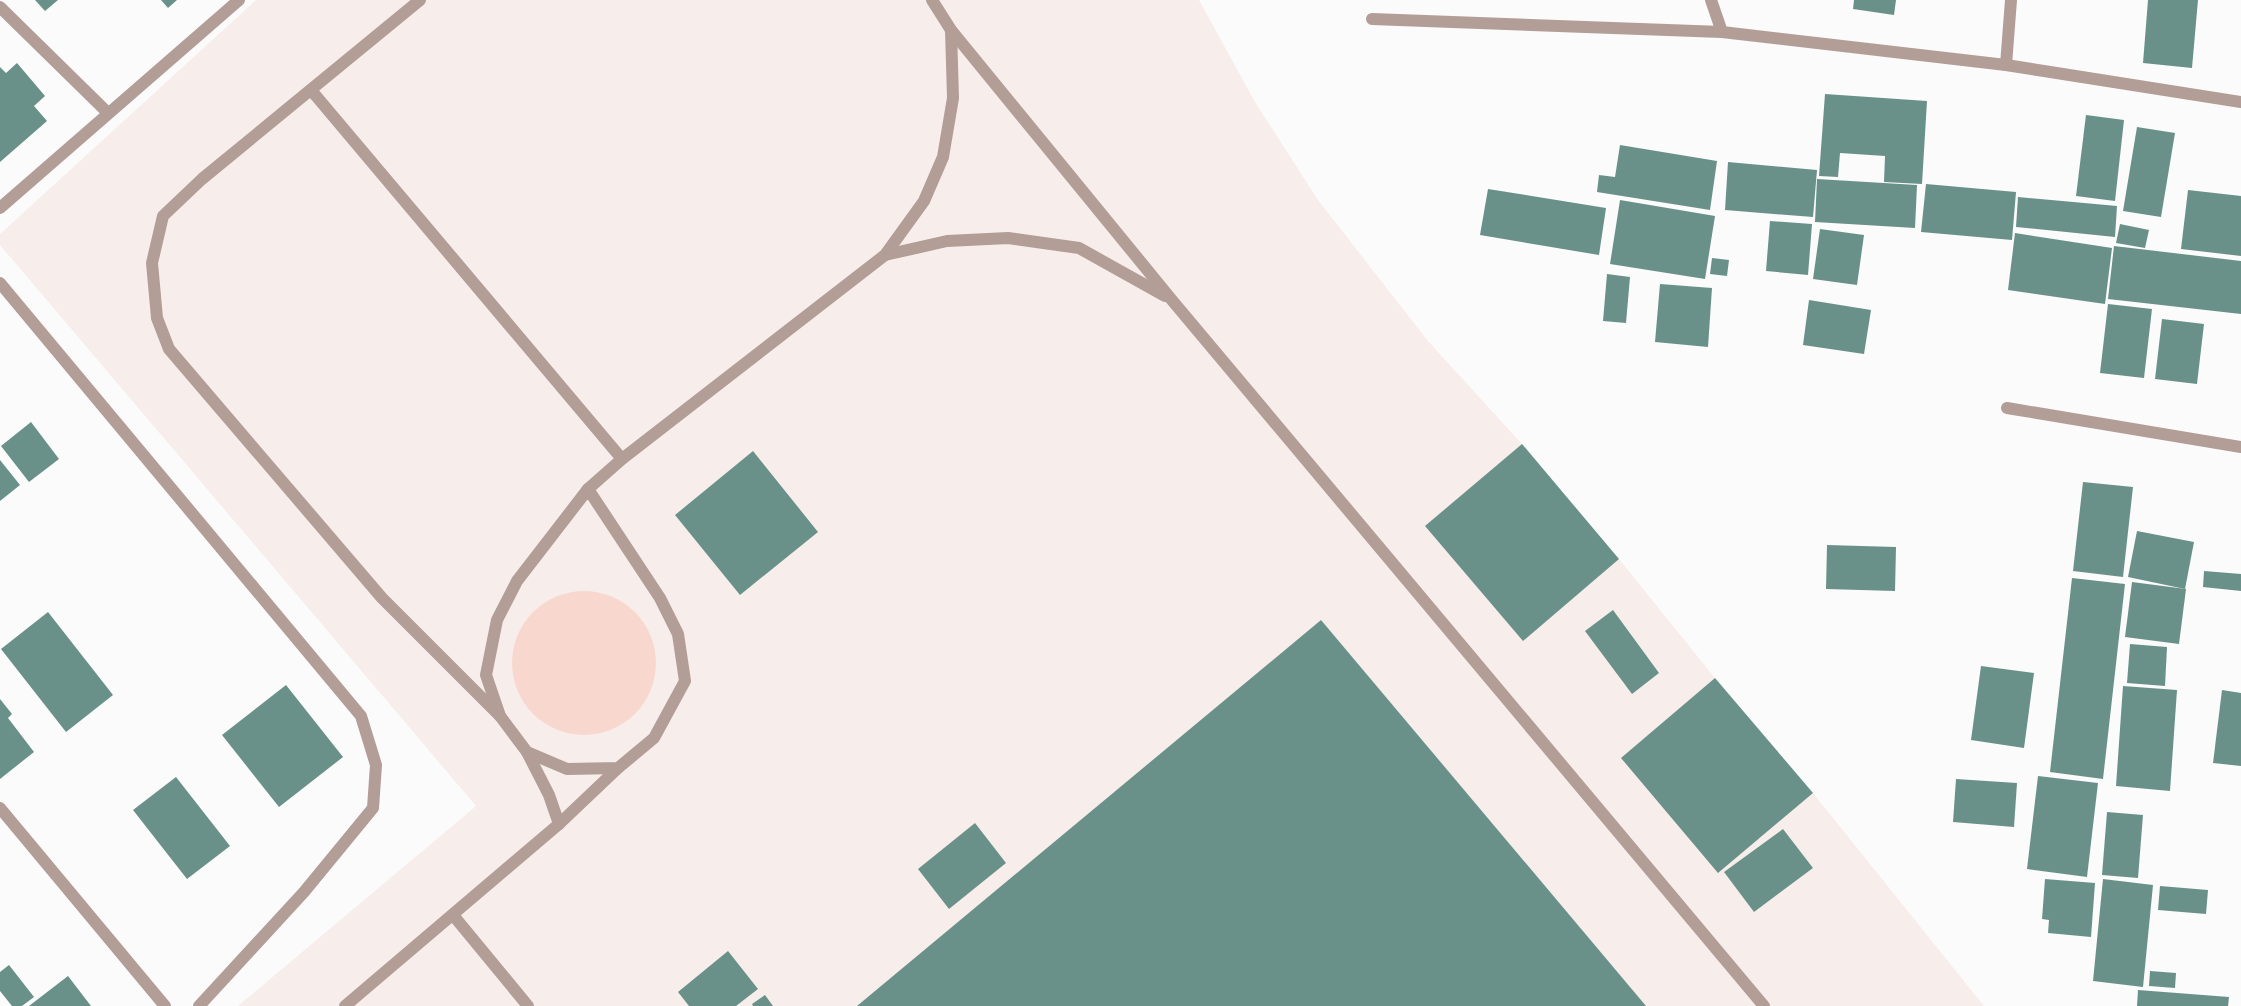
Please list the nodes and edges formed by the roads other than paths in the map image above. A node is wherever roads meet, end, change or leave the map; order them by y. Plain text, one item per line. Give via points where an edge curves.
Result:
1 (239, 0) edge
2 (420, 0) edge
3 (932, 0) edge
4 (1711, 0) edge
5 (2011, 0) edge
6 (0, 7) edge
7 (1372, 19) dead end
8 (951, 30) junction
9 (1722, 32) junction
10 (2006, 65) junction
11 (311, 90) junction
12 (2241, 102) edge
13 (108, 113) junction
14 (0, 208) edge
15 (885, 255) junction
16 (0, 283) edge
17 (1171, 299) junction
18 (2007, 408) dead end
19 (2241, 447) edge
20 (622, 460) junction
21 (588, 489) junction
22 (500, 716) junction
23 (527, 752) junction
24 (618, 768) junction
25 (0, 808) edge
26 (559, 824) junction
27 (453, 915) junction
28 (165, 1006) edge
29 (199, 1006) edge
30 (345, 1006) edge
31 (528, 1006) edge
32 (1764, 1006) edge

1 - 13 street
2 - 11 street
3 - 8 street
4 - 9 street
5 - 10 street
6 - 13 street
7 - 9 street
8 - 15 street via 953,98 944,157 924,202
8 - 17 street
9 - 10 street
10 - 12 street
11 - 20 street
11 - 22 street via 202,179 163,216 152,263 157,318 169,349 382,598
13 - 14 street
15 - 17 street via 947,241 1008,238 1079,248
15 - 20 street
16 - 29 street via 361,716 376,764 373,808 304,892
17 - 32 street
18 - 19 street
20 - 21 street
21 - 22 street via 517,581 497,620 486,675
21 - 24 street via 660,598 678,634 685,681 654,738
22 - 23 street
23 - 24 street via 567,769
23 - 26 street via 549,795
24 - 26 street
25 - 28 street
26 - 27 street
27 - 30 street
27 - 31 street

